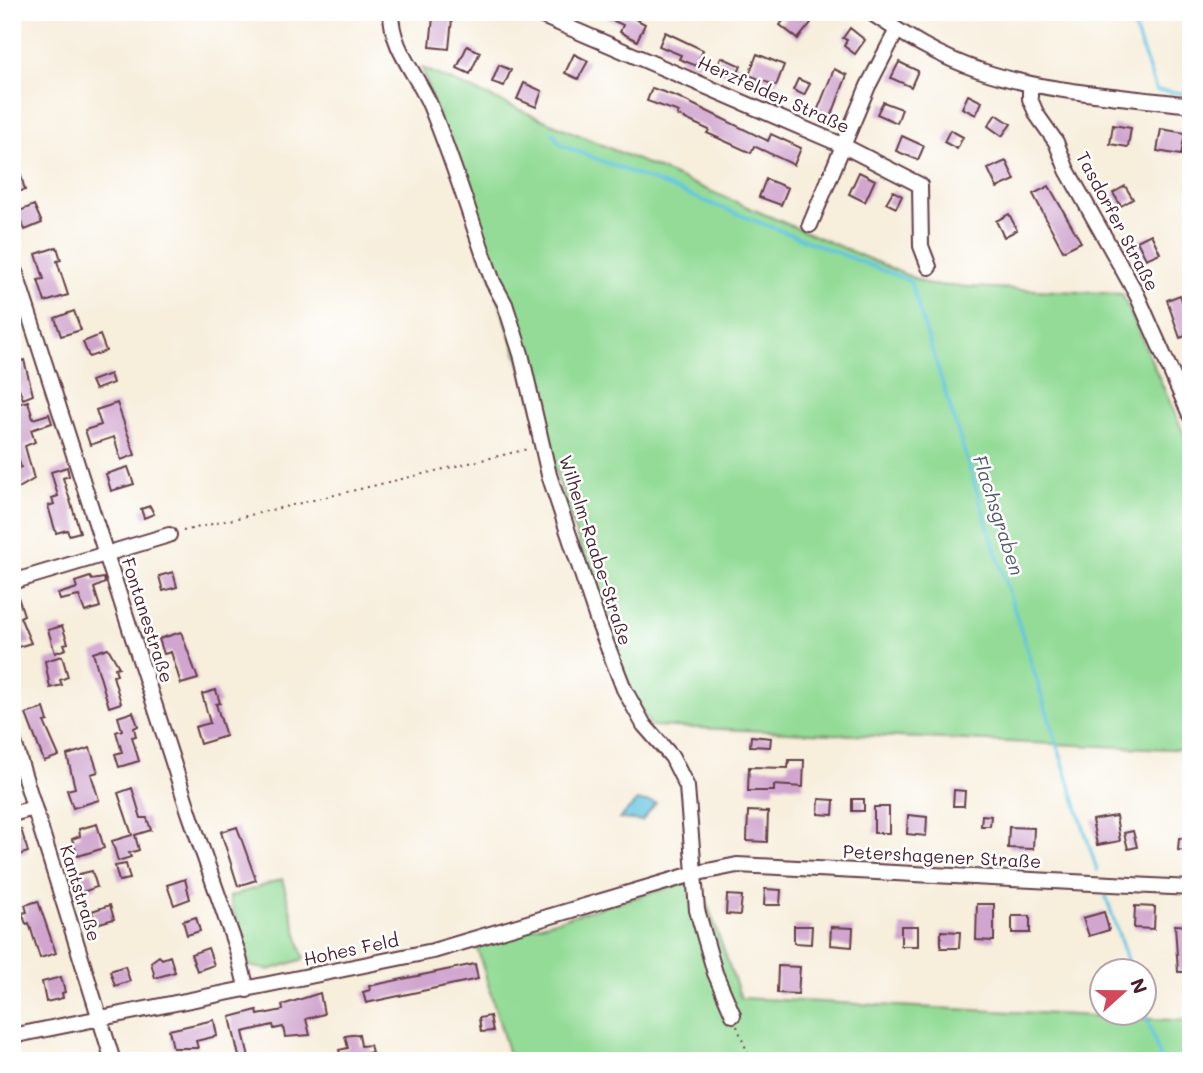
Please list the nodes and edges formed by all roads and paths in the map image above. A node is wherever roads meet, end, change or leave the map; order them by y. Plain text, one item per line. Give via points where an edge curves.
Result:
1 (391, 12) edge
2 (533, 12) edge
3 (870, 12) edge
4 (897, 30) junction
5 (1030, 84) junction
6 (1191, 105) edge
7 (842, 145) junction
8 (810, 225) dead end
9 (12, 262) edge
10 (929, 267) dead end
11 (1191, 418) edge
12 (543, 446) junction
13 (169, 535) joint
14 (107, 553) junction
15 (12, 583) edge
16 (12, 736) edge
17 (34, 808) junction
18 (12, 814) edge
19 (693, 874) junction
20 (1191, 888) edge
21 (247, 990) junction
22 (733, 1015) joint
23 (100, 1018) junction
24 (12, 1036) edge
25 (113, 1061) edge
26 (751, 1061) edge

1 - 12 street, Wilhelm-Raabe-Straße via 405,66 429,102 505,304
2 - 7 street, Herzfelder Straße
3 - 4 street
4 - 5 street via 954,61
4 - 7 street
5 - 6 street
5 - 11 street, Tasdorfer Straße via 1037,115 1137,295
7 - 8 street
7 - 10 street, Herzfelder Straße via 920,186 921,246
9 - 14 street, Fontanestraße
12 - 13 path
12 - 19 street, Wilhelm-Raabe-Straße via 624,689 645,725 672,757 687,787
13 - 14 street
14 - 15 street
14 - 21 street, Fontanestraße
16 - 17 street, Kantstraße
17 - 18 street
17 - 23 street, Kantstraße
19 - 20 street, Petershagener Straße via 737,865 768,865
19 - 21 street, Hohes Feld via 433,951
19 - 22 street, Wilhelm-Raabe-Straße via 701,927
21 - 23 street, Hohes Feld
22 - 26 path
23 - 24 street, Hohes Feld
23 - 25 street, Kantstraße

